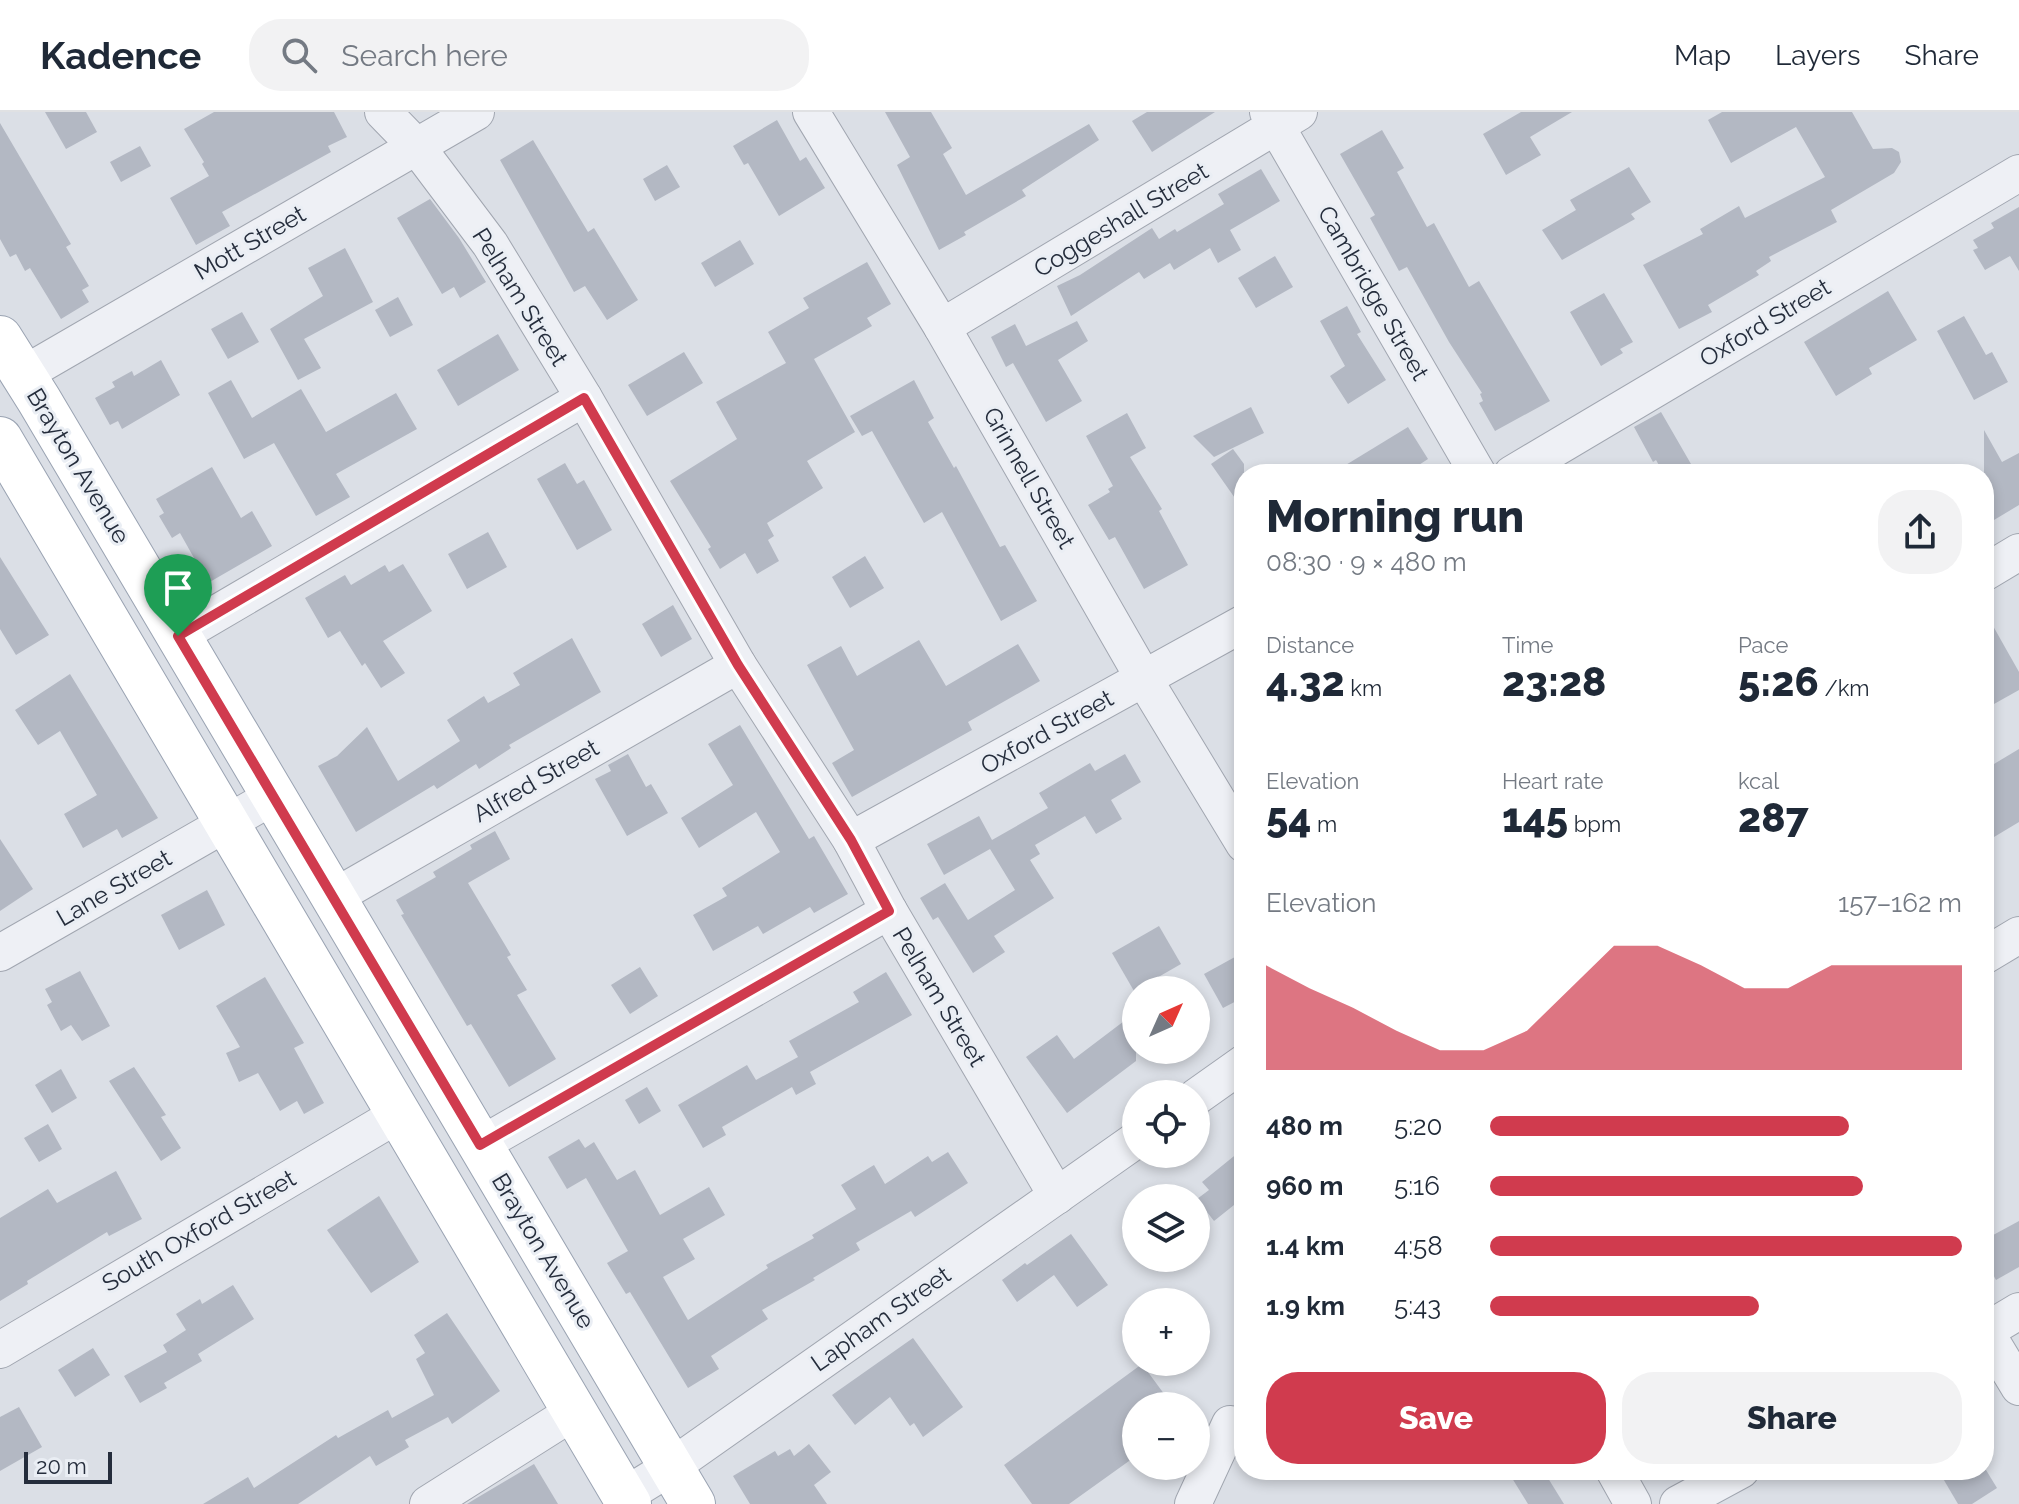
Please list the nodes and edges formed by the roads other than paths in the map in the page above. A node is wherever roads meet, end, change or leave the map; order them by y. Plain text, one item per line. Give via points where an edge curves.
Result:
1 (383, 112) edge
2 (476, 112) edge
3 (811, 112) edge
4 (1281, 117) edge
5 (417, 147) junction
6 (2019, 173) edge
7 (942, 327) junction
8 (0, 338) edge
9 (24, 374) junction
10 (584, 398) junction
11 (0, 439) edge
12 (1472, 464) edge
13 (1529, 464) edge
14 (2019, 552) edge
15 (1994, 567) edge
16 (1234, 629) edge
17 (178, 636) junction
18 (738, 665) junction
19 (1144, 679) junction
20 (274, 796) junction
21 (227, 823) junction
22 (1234, 828) edge
23 (851, 840) junction
24 (334, 897) junction
25 (889, 911) junction
26 (2019, 935) edge
27 (1994, 950) edge
28 (0, 953) edge
29 (1234, 1070) edge
30 (1210, 1087) edge
31 (399, 1114) junction
32 (480, 1145) junction
33 (1122, 1150) edge
34 (1057, 1196) junction
35 (2019, 1311) edge
36 (1994, 1325) edge
37 (1994, 1346) edge
38 (0, 1350) edge
39 (2019, 1387) edge
40 (575, 1411) junction
41 (1230, 1424) dead end
42 (671, 1467) junction
43 (1620, 1480) edge
44 (1722, 1480) edge
45 (627, 1500) edge
46 (428, 1504) edge
47 (693, 1504) edge
48 (1193, 1504) edge
49 (1633, 1504) edge
50 (1678, 1504) edge

1 - 5 street, Pelham Street
2 - 5 street, Mott Street
3 - 7 street, Grinnell Street
4 - 7 street, Coggeshall Street
4 - 12 street, Cambridge Street
5 - 9 street, Mott Street
5 - 10 street, Pelham Street via 490,244
6 - 13 street, Oxford Street
7 - 19 street, Grinnell Street
8 - 9 main road, Brayton Avenue
9 - 17 main road, Brayton Avenue
10 - 17 street
10 - 18 street, Pelham Street
11 - 21 main road
14 - 15 street
16 - 19 street, Oxford Street
17 - 20 main road, Brayton Avenue
18 - 23 street, Pelham Street
18 - 24 street, Alfred Street
19 - 22 street, Grinnell Street
19 - 23 street, Oxford Street
20 - 21 street, Lane Street
20 - 24 main road, Brayton Avenue
21 - 28 street, Lane Street
21 - 31 main road
23 - 25 street, Pelham Street
24 - 32 main road, Brayton Avenue
25 - 32 street
25 - 34 street, Pelham Street
26 - 27 street
29 - 30 street
31 - 38 street, South Oxford Street
31 - 40 main road
32 - 42 main road, Brayton Avenue
33 - 34 street, Lapham Street
34 - 42 street, Lapham Street
35 - 36 street
37 - 39 street
40 - 45 main road
40 - 46 street
41 - 48 street
42 - 45 street, Lapham Street
42 - 47 main road, Brayton Avenue
43 - 49 street
44 - 50 street

